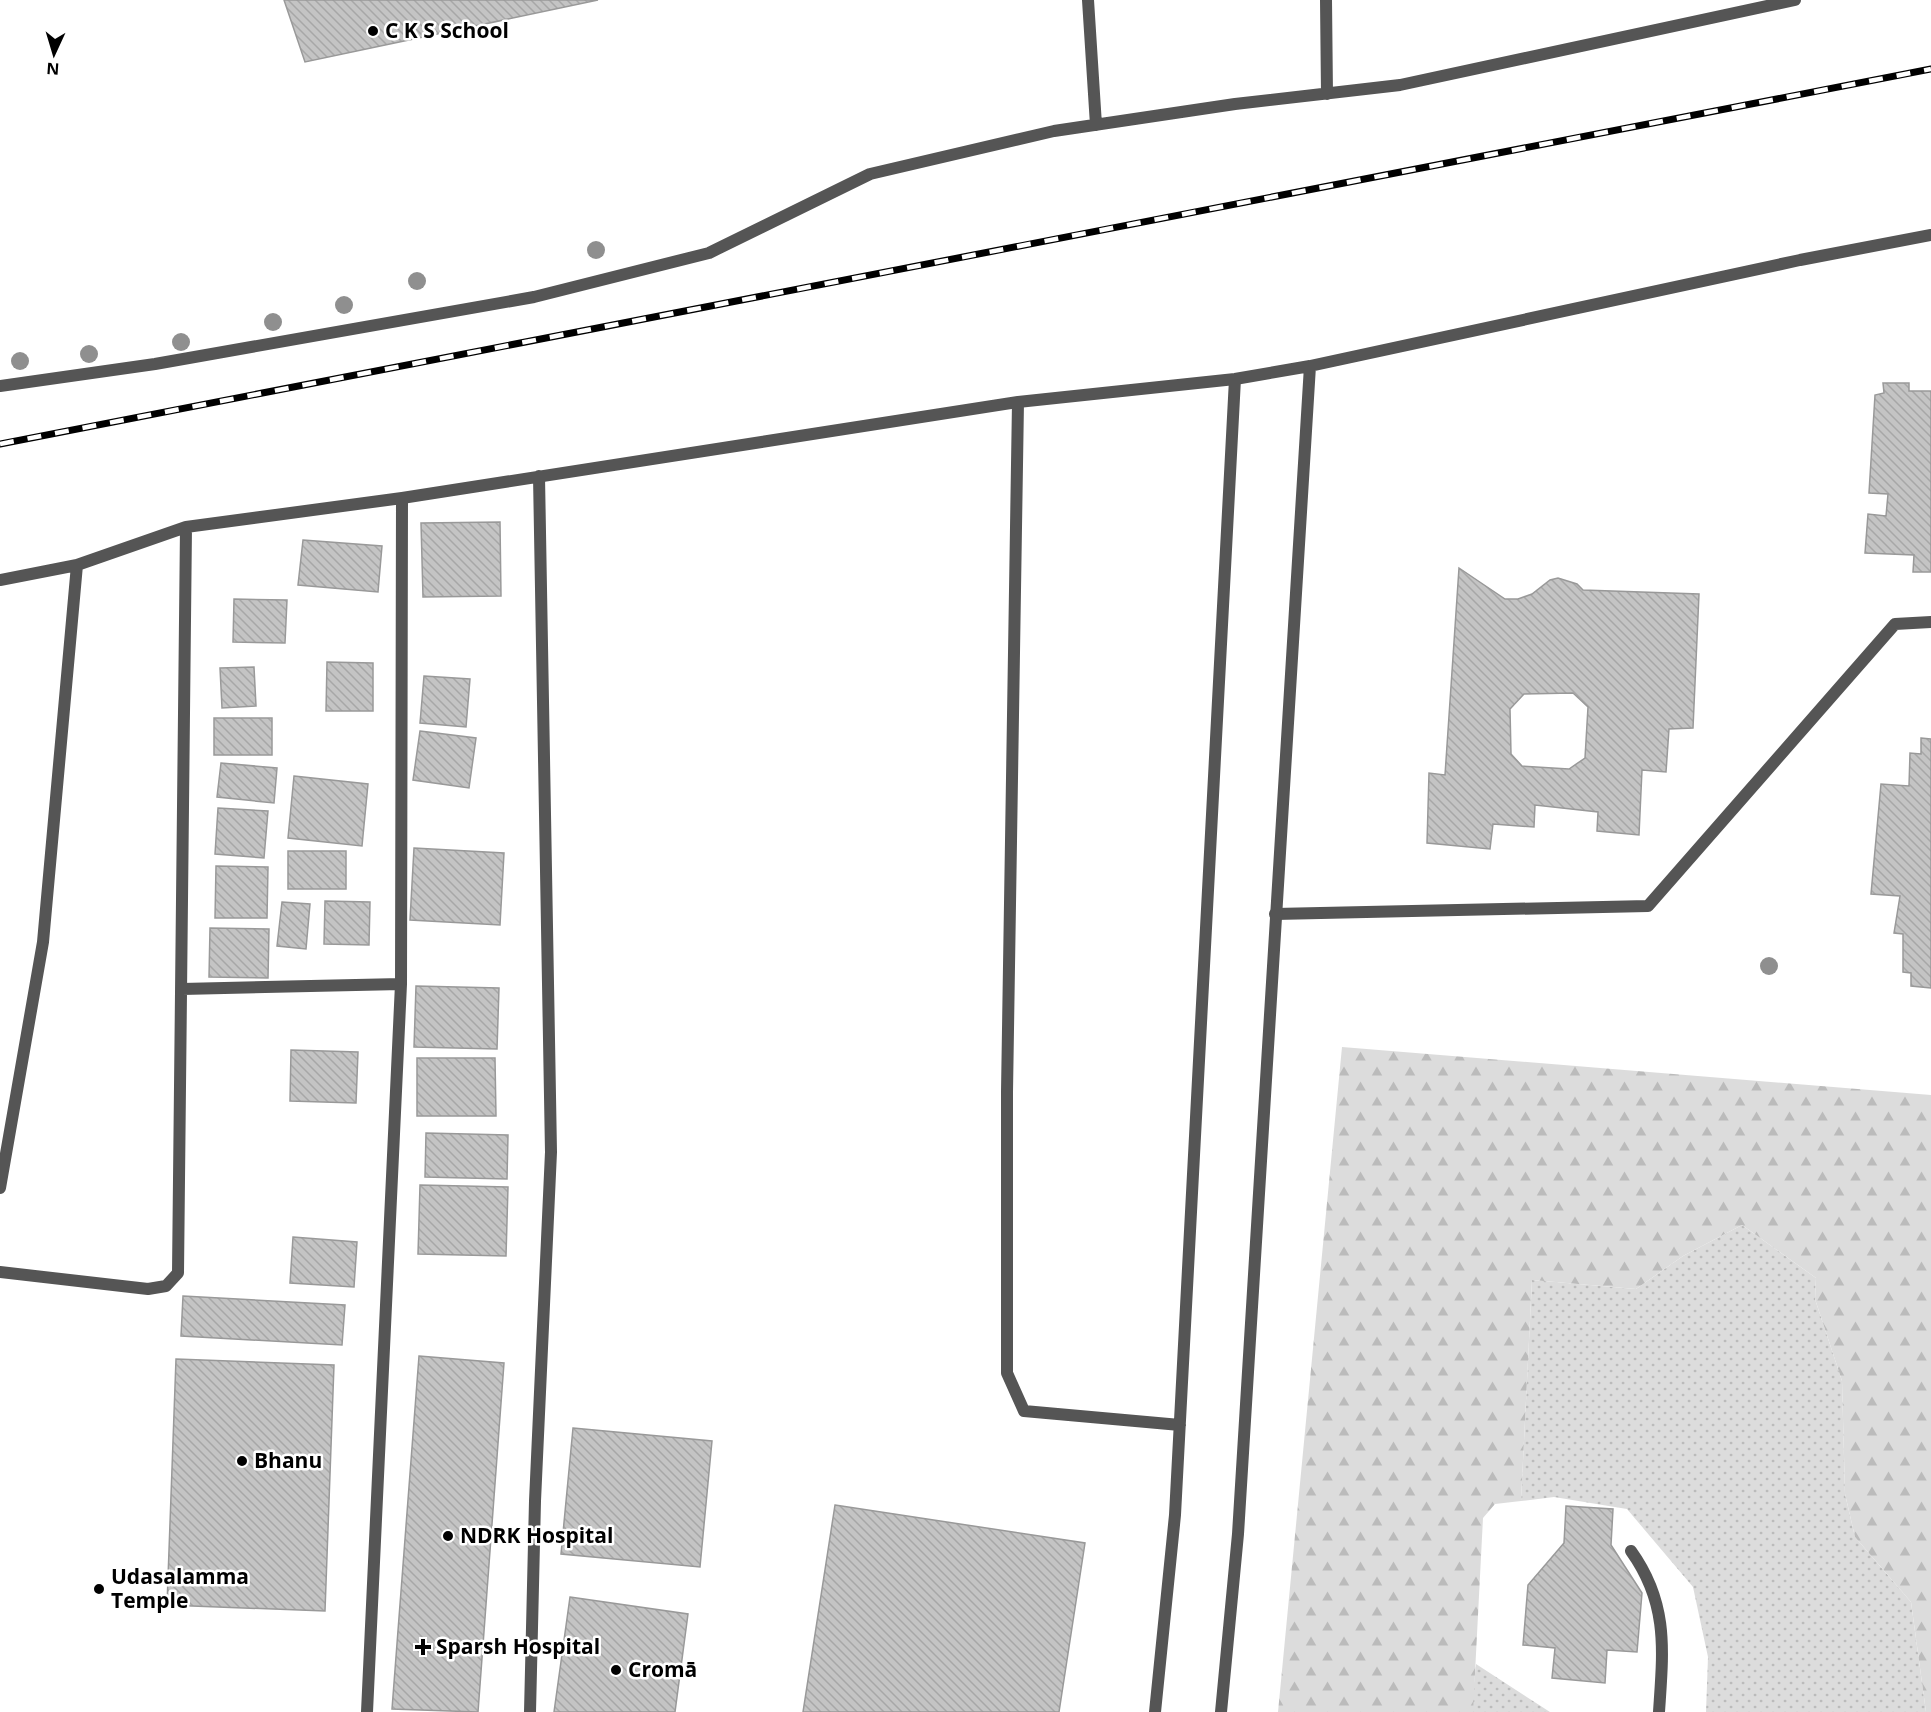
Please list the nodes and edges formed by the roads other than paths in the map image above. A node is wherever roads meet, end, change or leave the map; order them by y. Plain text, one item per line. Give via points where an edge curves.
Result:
1 (1088, 0) edge
2 (1326, 0) edge
3 (1795, 0) edge
4 (1327, 94) junction
5 (1096, 124) junction
6 (1931, 235) edge
7 (1310, 366) junction
8 (1234, 379) junction
9 (0, 386) edge
10 (1018, 402) junction
11 (539, 476) junction
12 (402, 498) junction
13 (186, 527) junction
14 (77, 565) junction
15 (0, 580) edge
16 (1931, 622) edge
17 (1275, 914) junction
18 (401, 984) junction
19 (182, 989) junction
20 (0, 1188) edge
21 (0, 1272) edge
22 (1180, 1425) junction
23 (1631, 1551) dead end
24 (367, 1712) edge
25 (530, 1712) edge
26 (1155, 1712) edge
27 (1221, 1712) edge
28 (1659, 1712) edge

1 - 5 street
2 - 4 street
3 - 4 street via 1400,85
4 - 5 street
5 - 9 street via 870,174 709,253 534,297 155,364
6 - 7 street
7 - 8 street
7 - 17 street
8 - 10 street
8 - 22 street
10 - 11 street
10 - 22 street via 1007,1092 1007,1374 1024,1411
11 - 12 street
11 - 25 street via 550,1152
12 - 13 street
12 - 18 street
13 - 14 street
13 - 19 street
14 - 15 street
14 - 20 street via 43,942
16 - 17 street via 1895,624 1648,906
17 - 27 street via 1238,1534
18 - 19 street
18 - 24 street
19 - 21 street via 178,1273 166,1286 148,1289
22 - 26 street
23 - 28 street via 1647,1575 1663,1626

